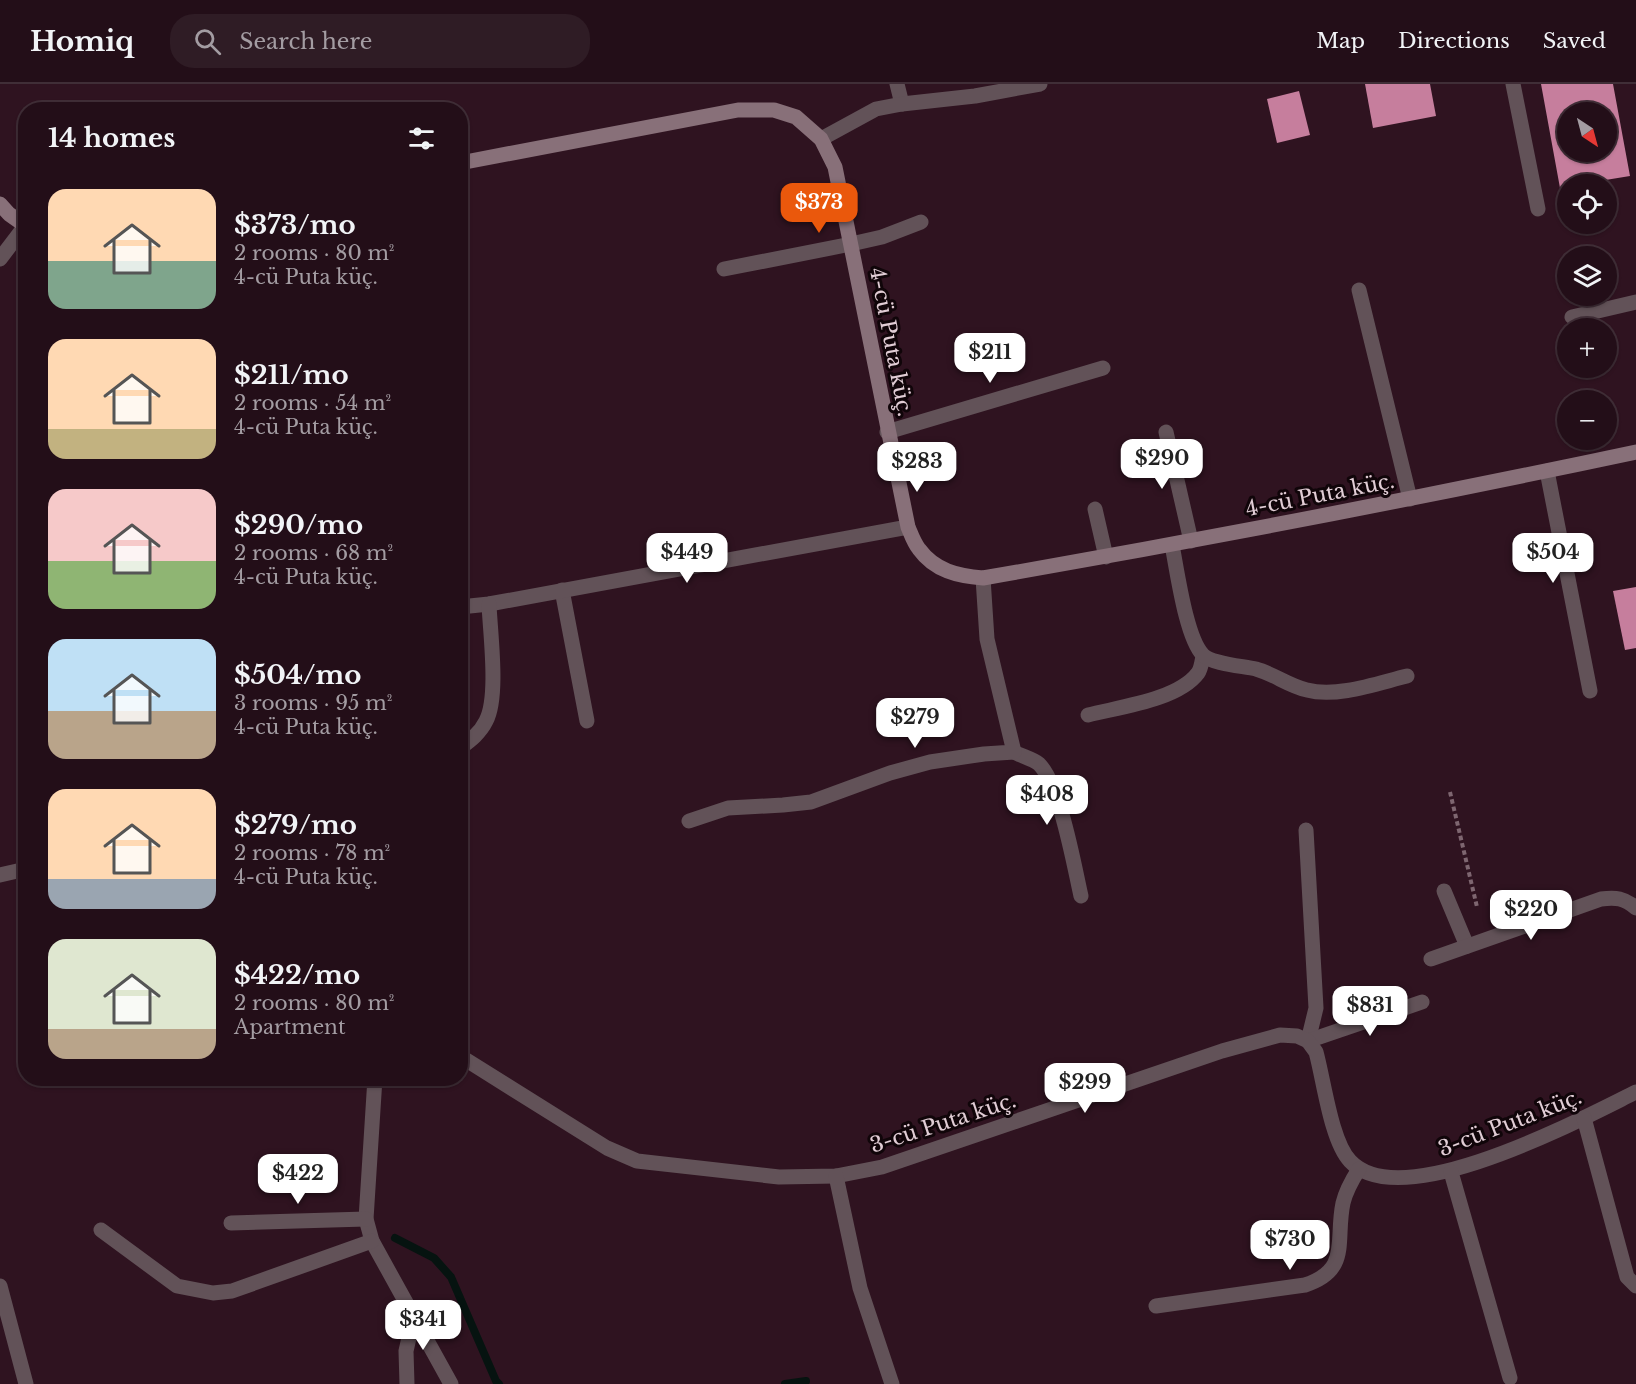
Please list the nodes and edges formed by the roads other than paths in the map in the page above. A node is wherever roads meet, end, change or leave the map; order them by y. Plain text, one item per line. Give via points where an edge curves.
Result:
1 (897, 84) edge
2 (1040, 84) edge
3 (1513, 84) edge
4 (902, 104) junction
5 (821, 139) junction
6 (468, 161) edge
7 (0, 204) edge
8 (1538, 209) dead end
9 (18, 221) edge
10 (921, 222) dead end
11 (18, 235) edge
12 (851, 244) junction
13 (0, 259) edge
14 (724, 269) dead end
15 (1359, 290) dead end
16 (1636, 302) edge
17 (1572, 317) dead end
18 (1103, 368) dead end
19 (887, 432) junction
20 (1166, 432) dead end
21 (1636, 452) edge
22 (1547, 471) junction
23 (1410, 499) junction
24 (1095, 509) dead end
25 (908, 527) junction
26 (1191, 541) junction
27 (1172, 545) junction
28 (1106, 557) junction
29 (983, 578) junction
30 (562, 590) junction
31 (489, 604) junction
32 (468, 606) edge
33 (1203, 656) junction
34 (1407, 676) dead end
35 (1590, 691) dead end
36 (1088, 715) dead end
37 (587, 721) dead end
38 (468, 742) edge
39 (1014, 752) junction
40 (689, 821) dead end
41 (1306, 830) dead end
42 (18, 871) edge
43 (0, 875) edge
44 (1444, 891) dead end
45 (1081, 897) dead end
46 (1636, 908) edge
47 (1467, 946) junction
48 (1431, 959) dead end
49 (1422, 1002) dead end
50 (1308, 1041) junction
51 (468, 1061) edge
52 (374, 1086) edge
53 (1636, 1092) edge
54 (1584, 1118) junction
55 (1359, 1169) junction
56 (1451, 1172) junction
57 (836, 1176) junction
58 (366, 1219) junction
59 (231, 1223) dead end
60 (101, 1230) dead end
61 (372, 1241) junction
62 (0, 1286) edge
63 (1636, 1286) edge
64 (1156, 1306) dead end
65 (414, 1316) junction
66 (5, 1325) edge
67 (1510, 1378) dead end
68 (26, 1384) edge
69 (407, 1384) edge
70 (451, 1384) edge
71 (892, 1384) edge

1 - 4 street
2 - 4 street
3 - 8 street
4 - 5 street via 876,109
5 - 6 street, 4-cü Puta küç. via 796,117 774,110 738,110
5 - 12 street, 4-cü Puta küç. via 835,167
7 - 9 street
10 - 12 street
11 - 13 street
12 - 14 street
12 - 19 street, 4-cü Puta küç.
15 - 23 street
16 - 17 street
18 - 19 street
19 - 25 street, 4-cü Puta küç.
20 - 26 street
21 - 22 street, 4-cü Puta küç.
22 - 23 street, 4-cü Puta küç.
22 - 35 street
23 - 26 street, 4-cü Puta küç.
24 - 28 street
25 - 29 street, 4-cü Puta küç. via 919,549 937,566 960,576
25 - 30 street
26 - 27 street, 4-cü Puta küç.
27 - 28 street, 4-cü Puta küç.
27 - 33 street via 1191,635
28 - 29 street, 4-cü Puta küç.
29 - 39 street via 987,639
30 - 31 street
30 - 37 street
31 - 32 street
31 - 38 street via 492,693 487,719
33 - 34 street via 1270,673 1306,690 1321,692 1352,690
33 - 36 street via 1199,672 1187,684 1163,696
39 - 40 street via 930,762 811,802 728,808
39 - 45 street via 1038,763 1050,778
41 - 50 street via 1316,1008
42 - 43 street
44 - 47 street
46 - 47 street via 1616,897 1601,899
47 - 48 street
49 - 50 street
50 - 55 street via 1316,1053 1336,1136 1349,1160
50 - 57 street, 3-cü Puta küç. via 1280,1035 1222,1051 882,1167
51 - 57 street, 3-cü Puta küç. via 607,1148 637,1161 779,1177
52 - 58 street
53 - 54 street, 3-cü Puta küç.
54 - 56 street, 3-cü Puta küç.
54 - 63 street via 1627,1277
55 - 56 street, 3-cü Puta küç. via 1378,1177 1407,1178
55 - 64 street via 1343,1203 1336,1262 1319,1281
56 - 67 street
57 - 71 street via 860,1288
58 - 59 street
58 - 61 street
60 - 61 street via 177,1286 213,1293 232,1291
61 - 65 street
62 - 66 street
65 - 69 street via 406,1351
65 - 70 street
66 - 68 street

